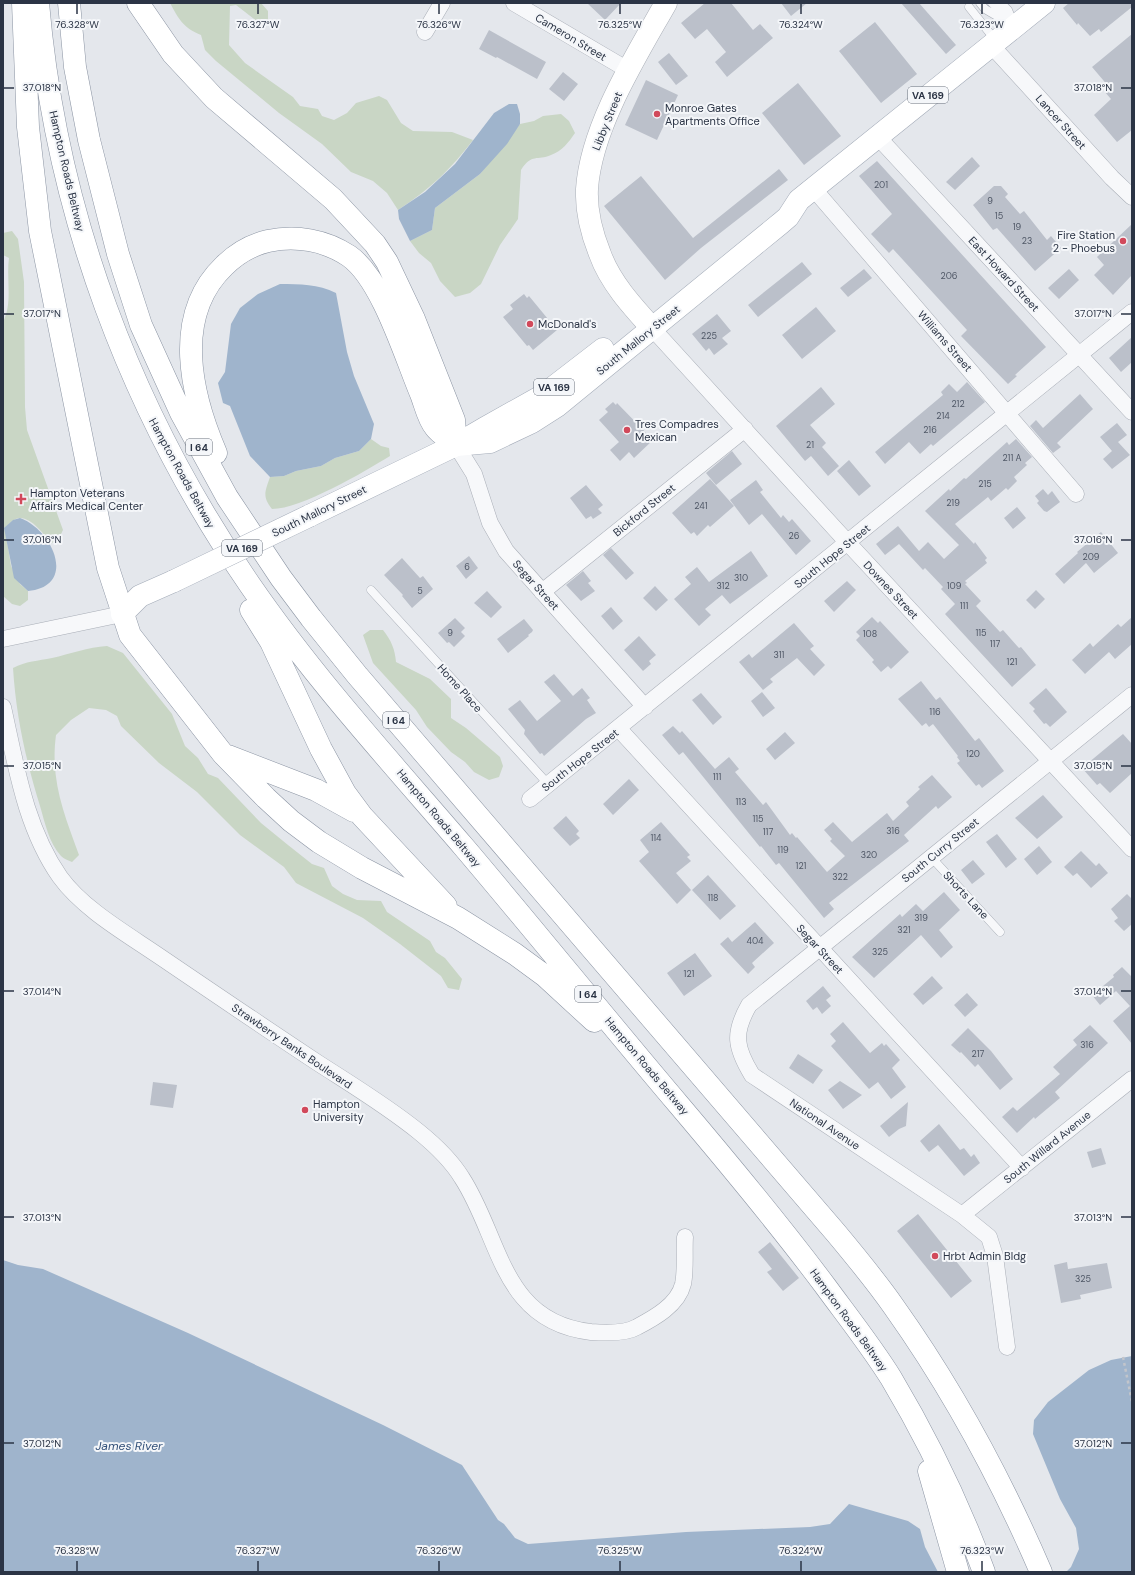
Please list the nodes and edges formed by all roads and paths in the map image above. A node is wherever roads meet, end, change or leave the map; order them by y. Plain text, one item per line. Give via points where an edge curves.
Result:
1 (23, 3) edge
2 (38, 3) edge
3 (69, 3) edge
4 (138, 3) edge
5 (442, 3) edge
6 (514, 3) edge
7 (666, 3) edge
8 (980, 3) edge
9 (992, 3) edge
10 (1001, 3) edge
11 (1044, 3) edge
12 (969, 7) dead end
13 (1015, 26) junction
14 (425, 32) dead end
15 (993, 43) junction
16 (628, 70) junction
17 (877, 136) junction
18 (806, 194) junction
19 (1132, 197) edge
20 (1132, 312) edge
21 (647, 322) junction
22 (1079, 355) junction
23 (1132, 412) edge
24 (1007, 414) junction
25 (745, 429) junction
26 (164, 442) junction
27 (456, 445) junction
28 (1076, 494) dead end
29 (848, 543) junction
30 (371, 590) dead end
31 (542, 592) junction
32 (122, 614) junction
33 (3, 639) edge
34 (358, 675) junction
35 (1132, 695) edge
36 (3, 707) edge
37 (645, 708) junction
38 (619, 729) junction
39 (224, 754) junction
40 (1050, 761) junction
41 (549, 785) junction
42 (530, 799) dead end
43 (362, 816) junction
44 (1132, 849) edge
45 (931, 857) junction
46 (458, 918) junction
47 (1000, 932) dead end
48 (819, 948) junction
49 (749, 1004) joint
50 (1132, 1079) edge
51 (666, 1090) junction
52 (1022, 1168) junction
53 (962, 1216) junction
54 (685, 1237) dead end
55 (1007, 1347) dead end
56 (1123, 1357) dead end
57 (888, 1374) junction
58 (1132, 1402) edge
59 (982, 1568) edge
60 (958, 1571) edge
61 (1041, 1572) edge

1 - 32 main road via 28,127 40,231 108,568
2 - 26 main road, Hampton Roads Beltway / I 64 via 51,99 75,212 103,302 145,406
3 - 34 main road, I 64 via 76,67 89,140 118,254 141,325 180,413 227,497 281,578
4 - 27 main road via 173,54 214,98 333,199 375,244 387,262 414,319 454,420
5 - 14 street
6 - 16 street, Cameron Street
7 - 16 main road, Libby Street
8 - 13 lane via 985,9
9 - 13 lane
10 - 13 lane via 1008,10
11 - 13 main road, South Mallory Street / VA 169
12 - 15 lane
13 - 15 main road, South Mallory Street / VA 169
15 - 17 main road, South Mallory Street / VA 169
15 - 19 street, Lancer Street via 1112,178
16 - 21 main road, Libby Street via 595,144 587,189 591,228 600,254 613,280
17 - 18 main road, South Mallory Street / VA 169
17 - 22 street, East Howard Street
18 - 21 main road, South Mallory Street / VA 169 via 781,224
18 - 24 street, Williams Street
20 - 22 street, South Hope Street
21 - 25 street, Downes Street
21 - 27 main road, South Mallory Street / VA 169 via 562,402 532,422 490,442
22 - 23 street, East Howard Street
22 - 24 street, South Hope Street
24 - 28 street, Williams Street
24 - 29 street, South Hope Street
25 - 29 street, Downes Street
25 - 31 street, Bickford Street
26 - 43 main road via 179,494 272,642 333,775
26 - 51 main road, Hampton Roads Beltway / I 64 via 212,529 281,628
27 - 31 street, Segar Street via 474,474 486,514 498,538
27 - 32 main road, South Mallory Street / VA 169, bridge via 140,596
27 - 34 main road via 435,427 372,281 362,268 340,251 312,240 294,238 262,243 238,254 216,273 200,301 195,317 191,351 194,386 207,432 234,487 323,616
29 - 37 street, South Hope Street
29 - 40 street, Downes Street
30 - 41 lane, Home Place
31 - 37 street, Segar Street
32 - 33 street
32 - 39 main road via 134,643
34 - 61 main road, I 64 via 836,1233 894,1306 971,1428
35 - 40 street, South Curry Street
36 - 54 street, Strawberry Banks Boulevard via 24,801 45,850 61,878 102,916 236,1009 390,1110 441,1152 462,1177 510,1281 528,1303 550,1320 576,1330 602,1333 633,1329 660,1314 672,1302 682,1286
37 - 38 street, South Hope Street
38 - 41 street, South Hope Street
38 - 48 street, Segar Street
39 - 43 main road via 316,790
39 - 46 main road via 266,798 318,842 403,891
40 - 44 street, Downes Street
40 - 45 street, South Curry Street
41 - 42 street, South Hope Street
43 - 46 main road
45 - 47 lane, Shorts Lane
45 - 48 street, South Curry Street
46 - 51 main road via 545,976
48 - 49 street, South Curry Street
48 - 52 street, Segar Street
49 - 53 street, National Avenue via 741,1020 737,1041 742,1058 752,1075
50 - 52 street, South Willard Avenue
51 - 57 main road, Hampton Roads Beltway / I 64 via 800,1252
52 - 53 street, South Willard Avenue
53 - 55 street, National Avenue via 989,1237
56 - 58 path
57 - 59 main road, Hampton Roads Beltway / I 64 via 925,1439 956,1502
57 - 60 main road via 929,1474

